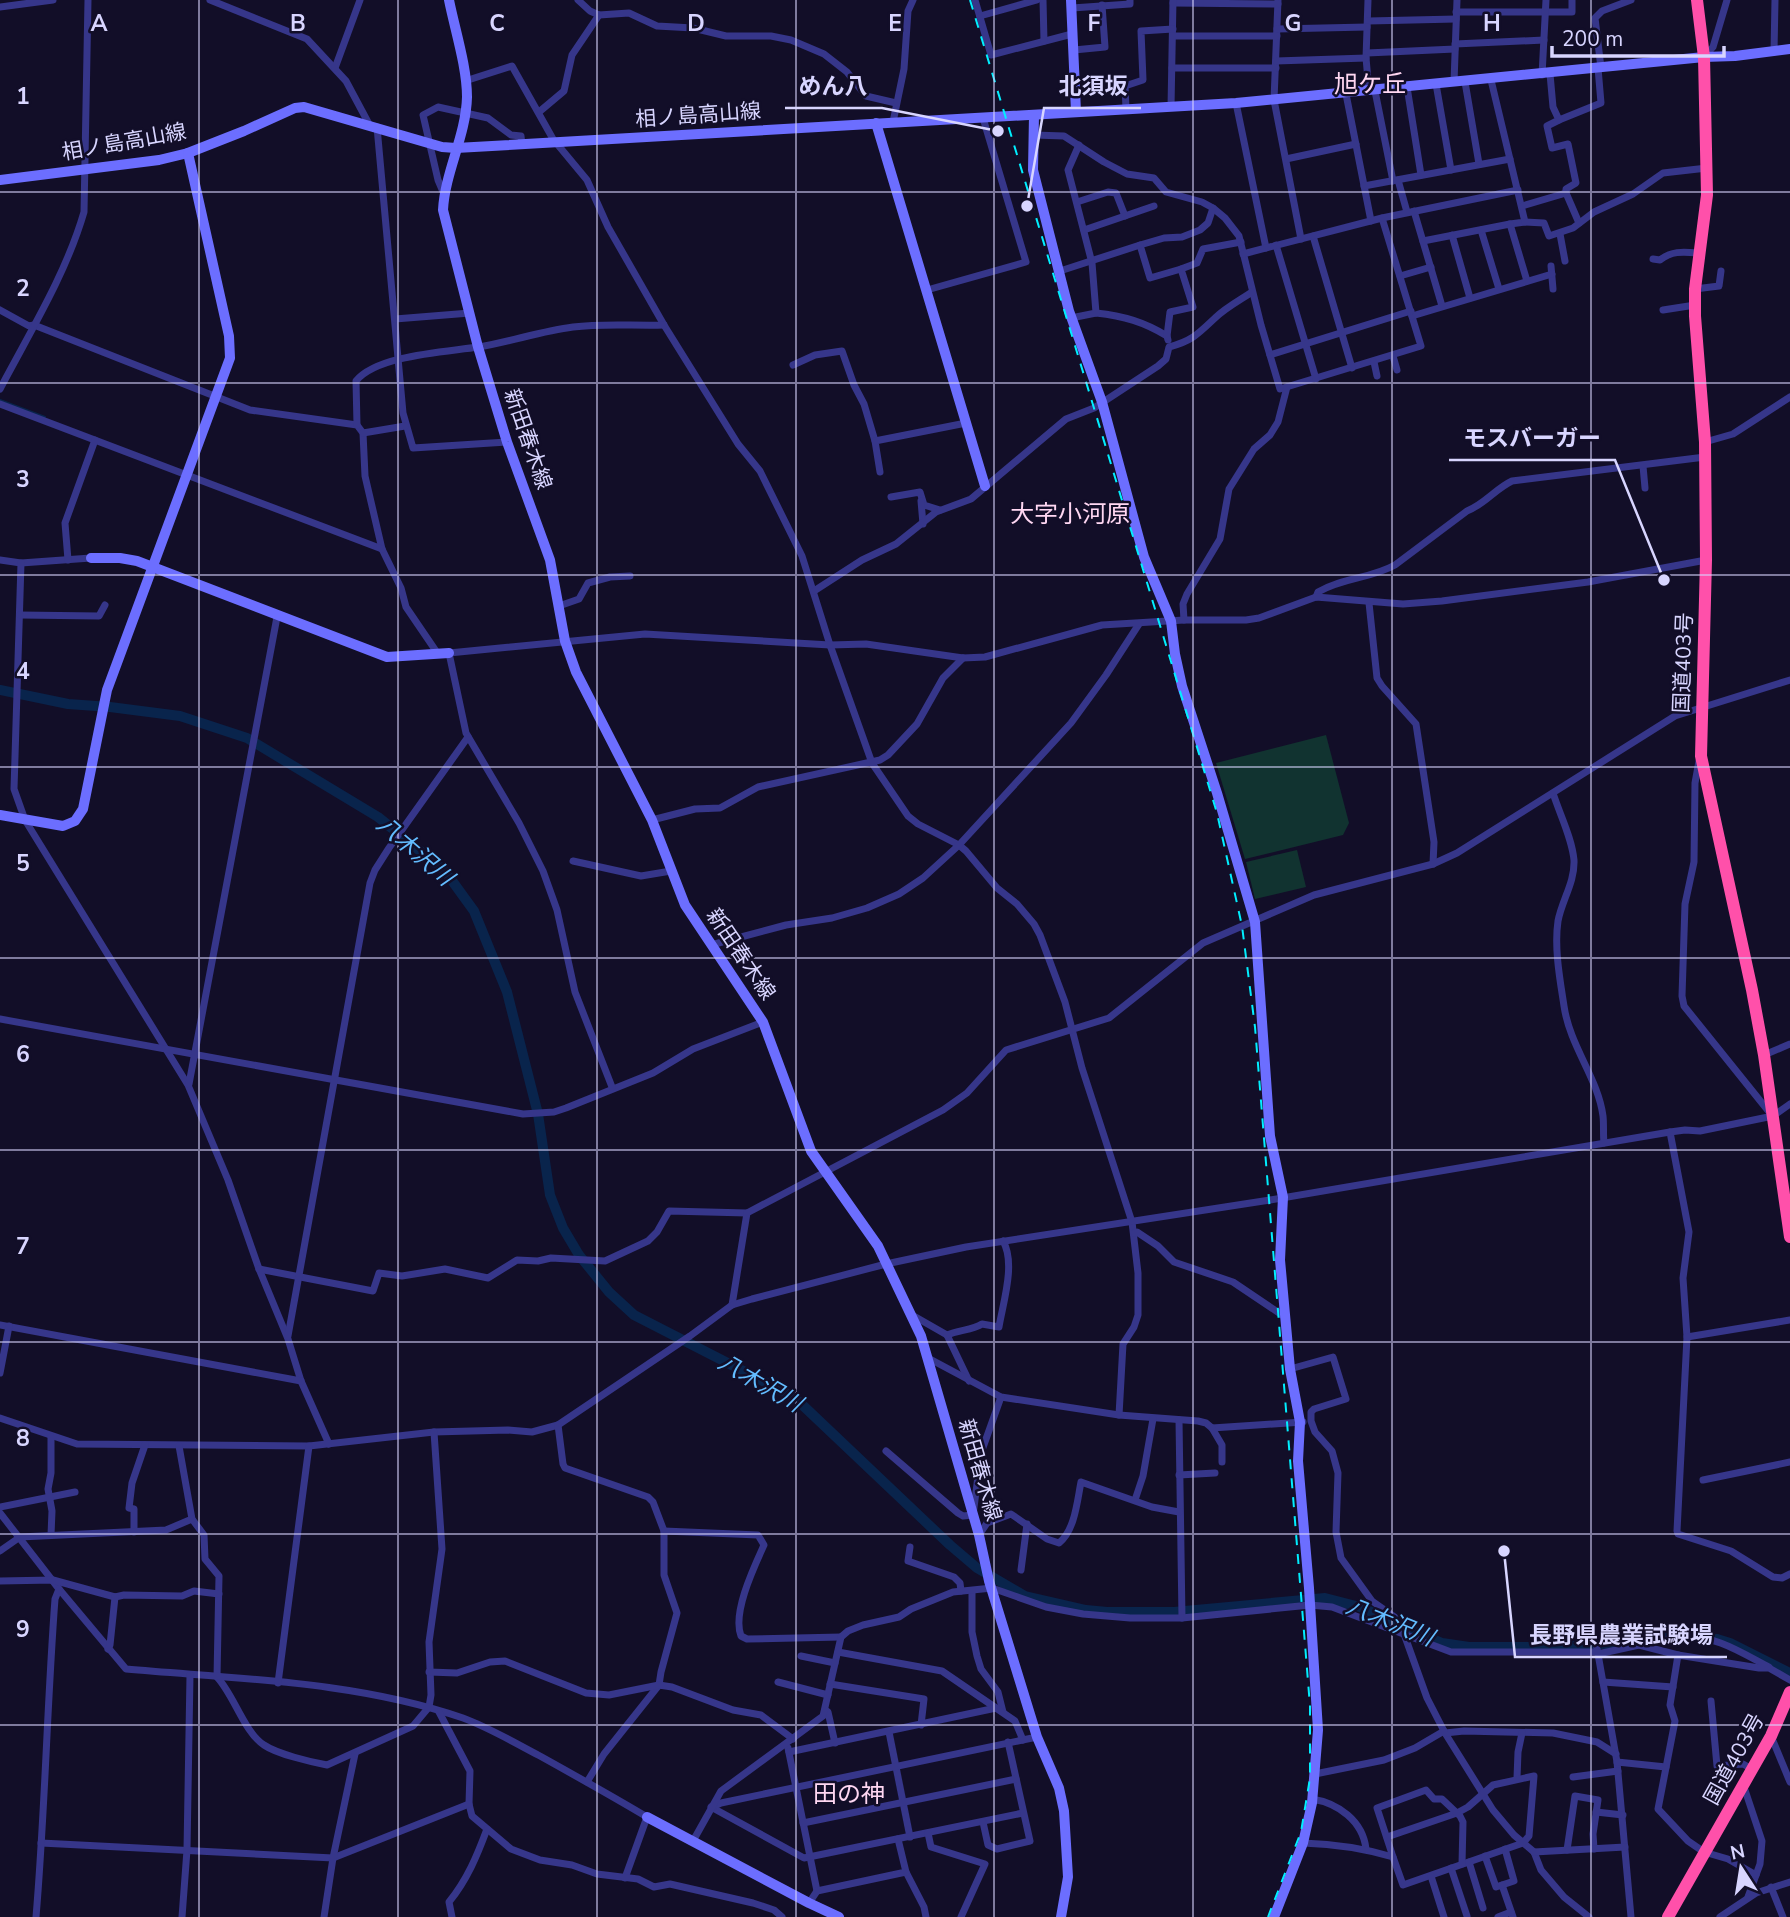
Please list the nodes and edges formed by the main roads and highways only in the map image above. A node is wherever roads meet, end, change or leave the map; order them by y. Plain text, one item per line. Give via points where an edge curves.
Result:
1 (449, 0) edge
2 (1697, 0) edge
3 (1072, 4) edge
4 (1790, 49) edge
5 (1704, 57) junction
6 (1076, 112) junction
7 (1034, 115) junction
8 (876, 124) junction
9 (456, 148) junction
10 (188, 153) junction
11 (0, 180) edge
12 (985, 486) road end
13 (91, 558) road end
14 (153, 568) junction
15 (444, 653) road end
16 (0, 815) edge
17 (1790, 1237) edge
18 (1790, 1692) edge
19 (647, 1817) road end
20 (838, 1917) edge
21 (1061, 1917) edge
22 (1274, 1917) edge
23 (1668, 1917) edge

1 - 9 main road, 新田春木線 via 466,81 465,114
2 - 5 highway, 国道403号
3 - 6 main road
4 - 5 main road, 相ノ島高山線
5 - 6 main road, 相ノ島高山線 via 1346,94
5 - 17 highway, 国道403号 via 1706,215 1695,289 1705,442 1700,756 1752,990
6 - 7 main road, 相ノ島高山線
7 - 8 main road, 相ノ島高山線
7 - 22 main road via 1033,170 1071,317 1102,402 1144,557 1171,621 1182,687 1255,922 1270,1136 1283,1198 1280,1260 1290,1369 1306,1422 1298,1461 1318,1730 1303,1843
8 - 9 main road, 相ノ島高山線
8 - 12 main road
9 - 10 main road, 相ノ島高山線 via 304,107
9 - 21 main road, 新田春木線 via 443,210 507,442 550,560 565,641 576,672 652,820 685,905 763,1023 811,1151 878,1246 912,1315 1037,1737 1065,1811 1069,1877
10 - 11 main road, 相ノ島高山線
10 - 14 main road via 230,358
13 - 14 main road via 120,558
14 - 15 main road via 387,657
14 - 16 main road via 107,690 83,809 75,821 63,826
18 - 23 highway, 国道403号 via 1771,1736
19 - 20 main road

